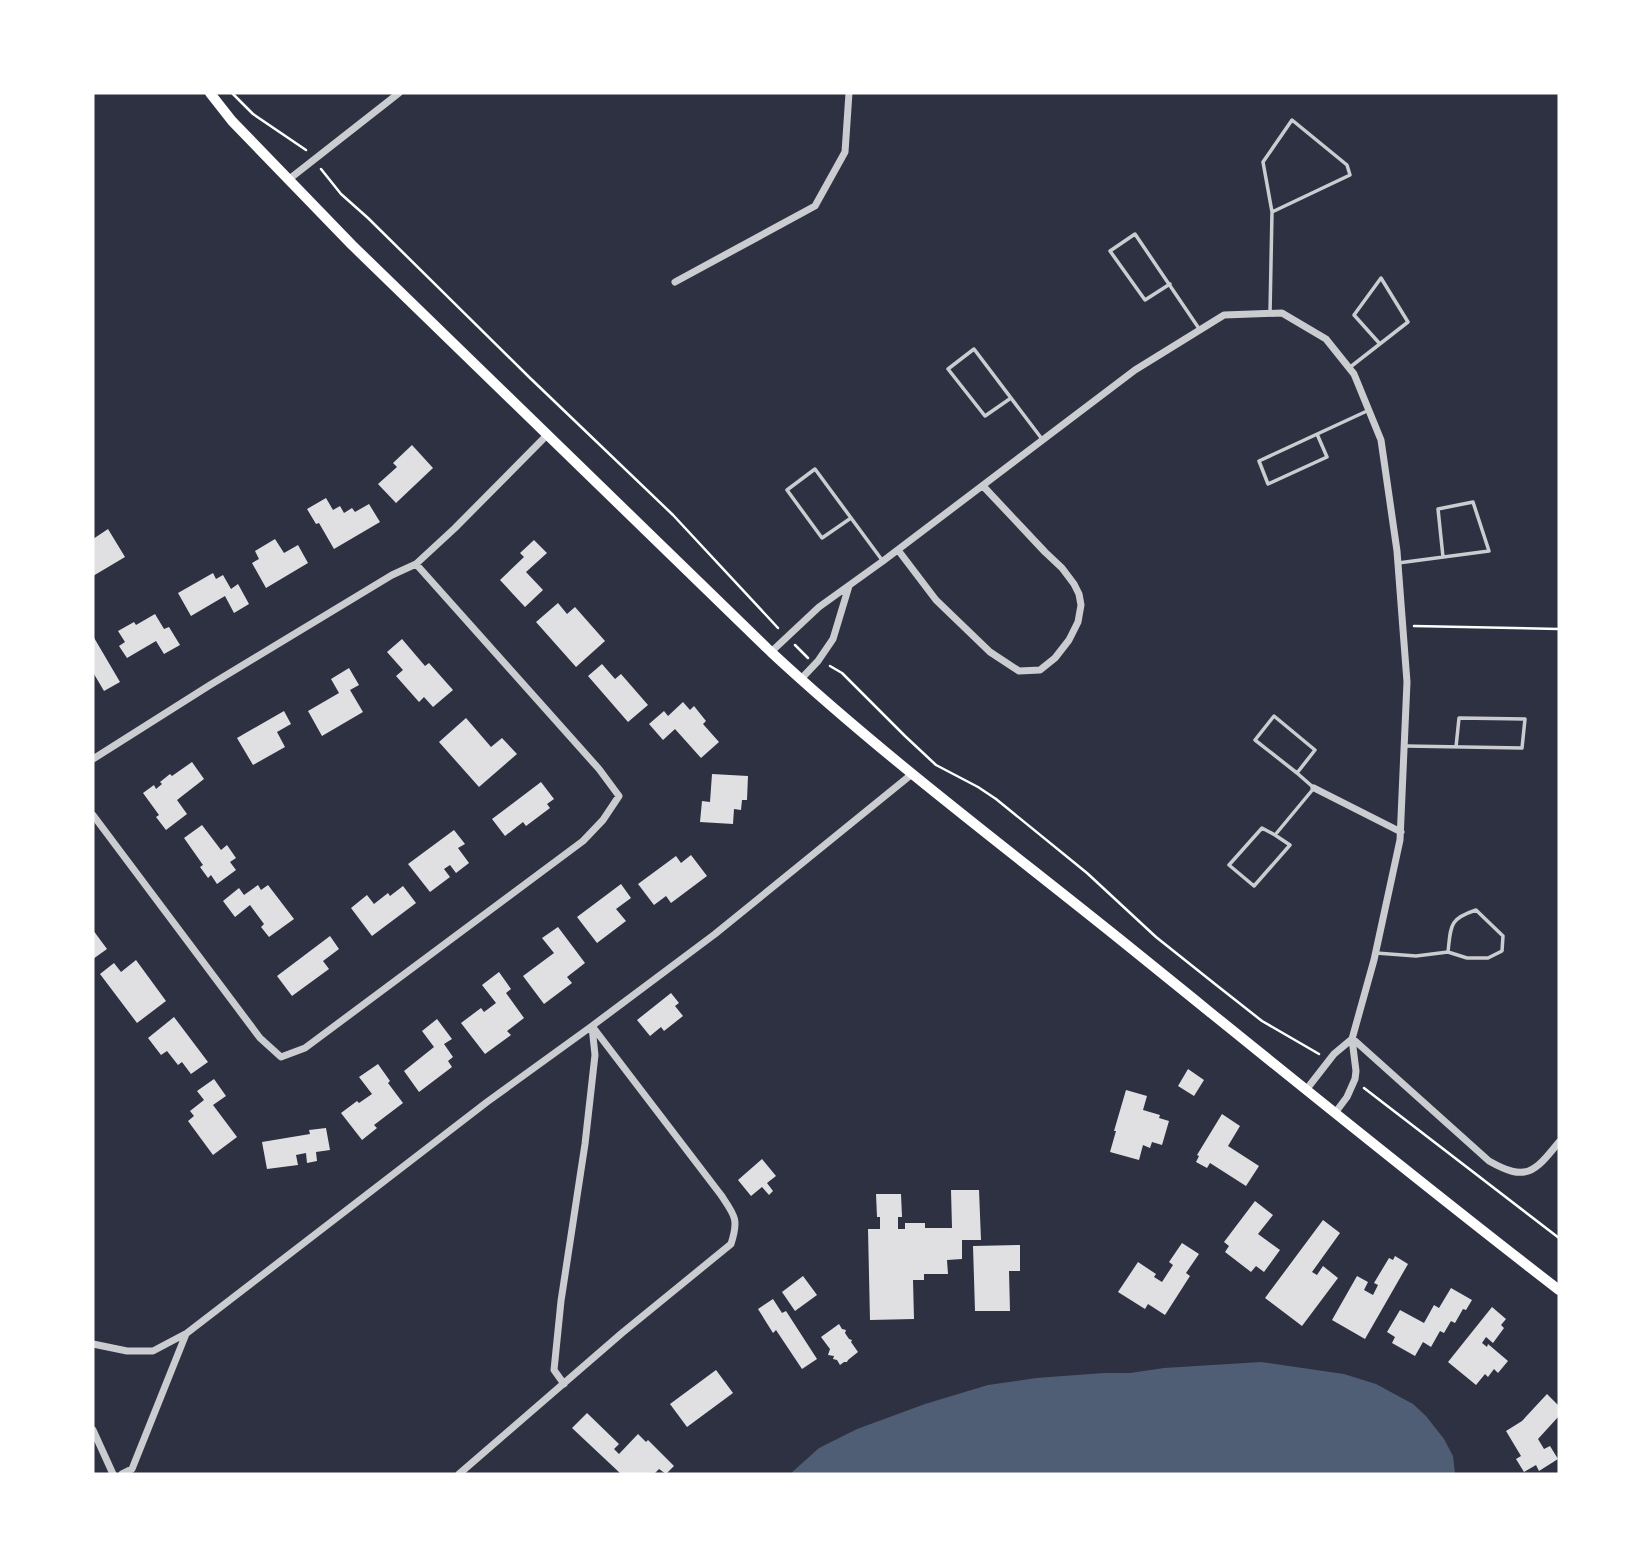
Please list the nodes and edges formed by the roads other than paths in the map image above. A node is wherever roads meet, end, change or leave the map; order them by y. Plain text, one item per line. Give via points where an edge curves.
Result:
1 (210, 93) edge
2 (400, 93) edge
3 (849, 93) edge
4 (288, 180) junction
5 (1272, 212) junction
6 (675, 282) dead end
7 (1170, 284) junction
8 (1270, 313) junction
9 (1200, 330) junction
10 (1380, 344) junction
11 (1349, 368) junction
12 (1011, 398) junction
13 (1369, 410) junction
14 (1317, 434) junction
15 (547, 435) junction
16 (1043, 441) junction
17 (983, 486) junction
18 (851, 518) junction
19 (898, 550) junction
20 (1443, 557) junction
21 (883, 561) junction
22 (1398, 563) junction
23 (416, 564) junction
24 (850, 585) junction
25 (771, 652) junction
26 (801, 679) junction
27 (1404, 746) junction
28 (1456, 747) junction
29 (93, 759) edge
30 (1297, 773) junction
31 (912, 774) junction
32 (1314, 788) junction
33 (93, 815) edge
34 (1401, 832) junction
35 (1275, 835) junction
36 (1448, 952) junction
37 (1376, 953) junction
38 (592, 1027) junction
39 (1352, 1039) junction
40 (1306, 1090) junction
41 (1335, 1113) junction
42 (1559, 1142) edge
43 (1559, 1290) edge
44 (187, 1333) junction
45 (93, 1344) edge
46 (564, 1384) junction
47 (93, 1430) edge
48 (113, 1474) edge
49 (122, 1474) edge
50 (459, 1474) edge

1 - 4 main road
2 - 4 street
3 - 6 street via 845,152 815,206
4 - 15 main road
5 - 5 lane via 1350,175 1348,165 1292,120 1263,162
5 - 8 lane
7 - 7 lane via 1135,233 1111,251 1145,300
7 - 9 lane
8 - 9 street via 1224,315
8 - 11 street via 1282,313 1326,339
9 - 16 street via 1135,370
10 - 10 lane via 1408,322 1381,278 1354,315
10 - 11 lane
11 - 13 street
12 - 12 lane via 974,349 948,369 985,416
12 - 16 lane
13 - 14 lane
13 - 22 street via 1381,440
14 - 14 lane via 1259,461 1268,484 1327,457
15 - 23 street
15 - 25 main road
16 - 17 street
17 - 19 street
17 - 19 street via 1062,568 1079,594 1078,622 1069,640 1040,670 1019,671 990,652 936,600
18 - 18 lane via 815,469 787,490 822,538
18 - 21 lane
19 - 21 street
20 - 20 lane via 1489,551 1473,502 1438,509
20 - 22 lane
21 - 24 street
22 - 27 street via 1407,682
23 - 29 street
23 - 33 street via 619,796 583,842 305,1048 281,1057 260,1038
24 - 25 street
24 - 26 street via 833,639
25 - 26 main road
26 - 31 main road
27 - 28 lane
27 - 34 street
28 - 28 lane via 1522,748 1525,719 1459,718
30 - 30 lane via 1315,750 1274,716 1255,740
30 - 32 lane
31 - 38 street
31 - 40 main road
32 - 34 street
32 - 35 lane
34 - 37 street
35 - 35 lane via 1262,828 1229,865 1254,886 1290,845
36 - 36 lane via 1488,958 1502,951 1503,936 1476,910 1460,915 1451,926
36 - 37 lane via 1416,956
37 - 39 street
38 - 44 street
38 - 46 street via 595,1055 554,1370
38 - 46 street via 721,1195 734,1214 736,1228 731,1244
39 - 40 street
39 - 41 street via 1355,1079
39 - 42 street via 1506,1171 1528,1172
40 - 41 main road
41 - 43 main road
44 - 45 street via 153,1351
44 - 49 street via 132,1469
46 - 50 street
47 - 48 street

